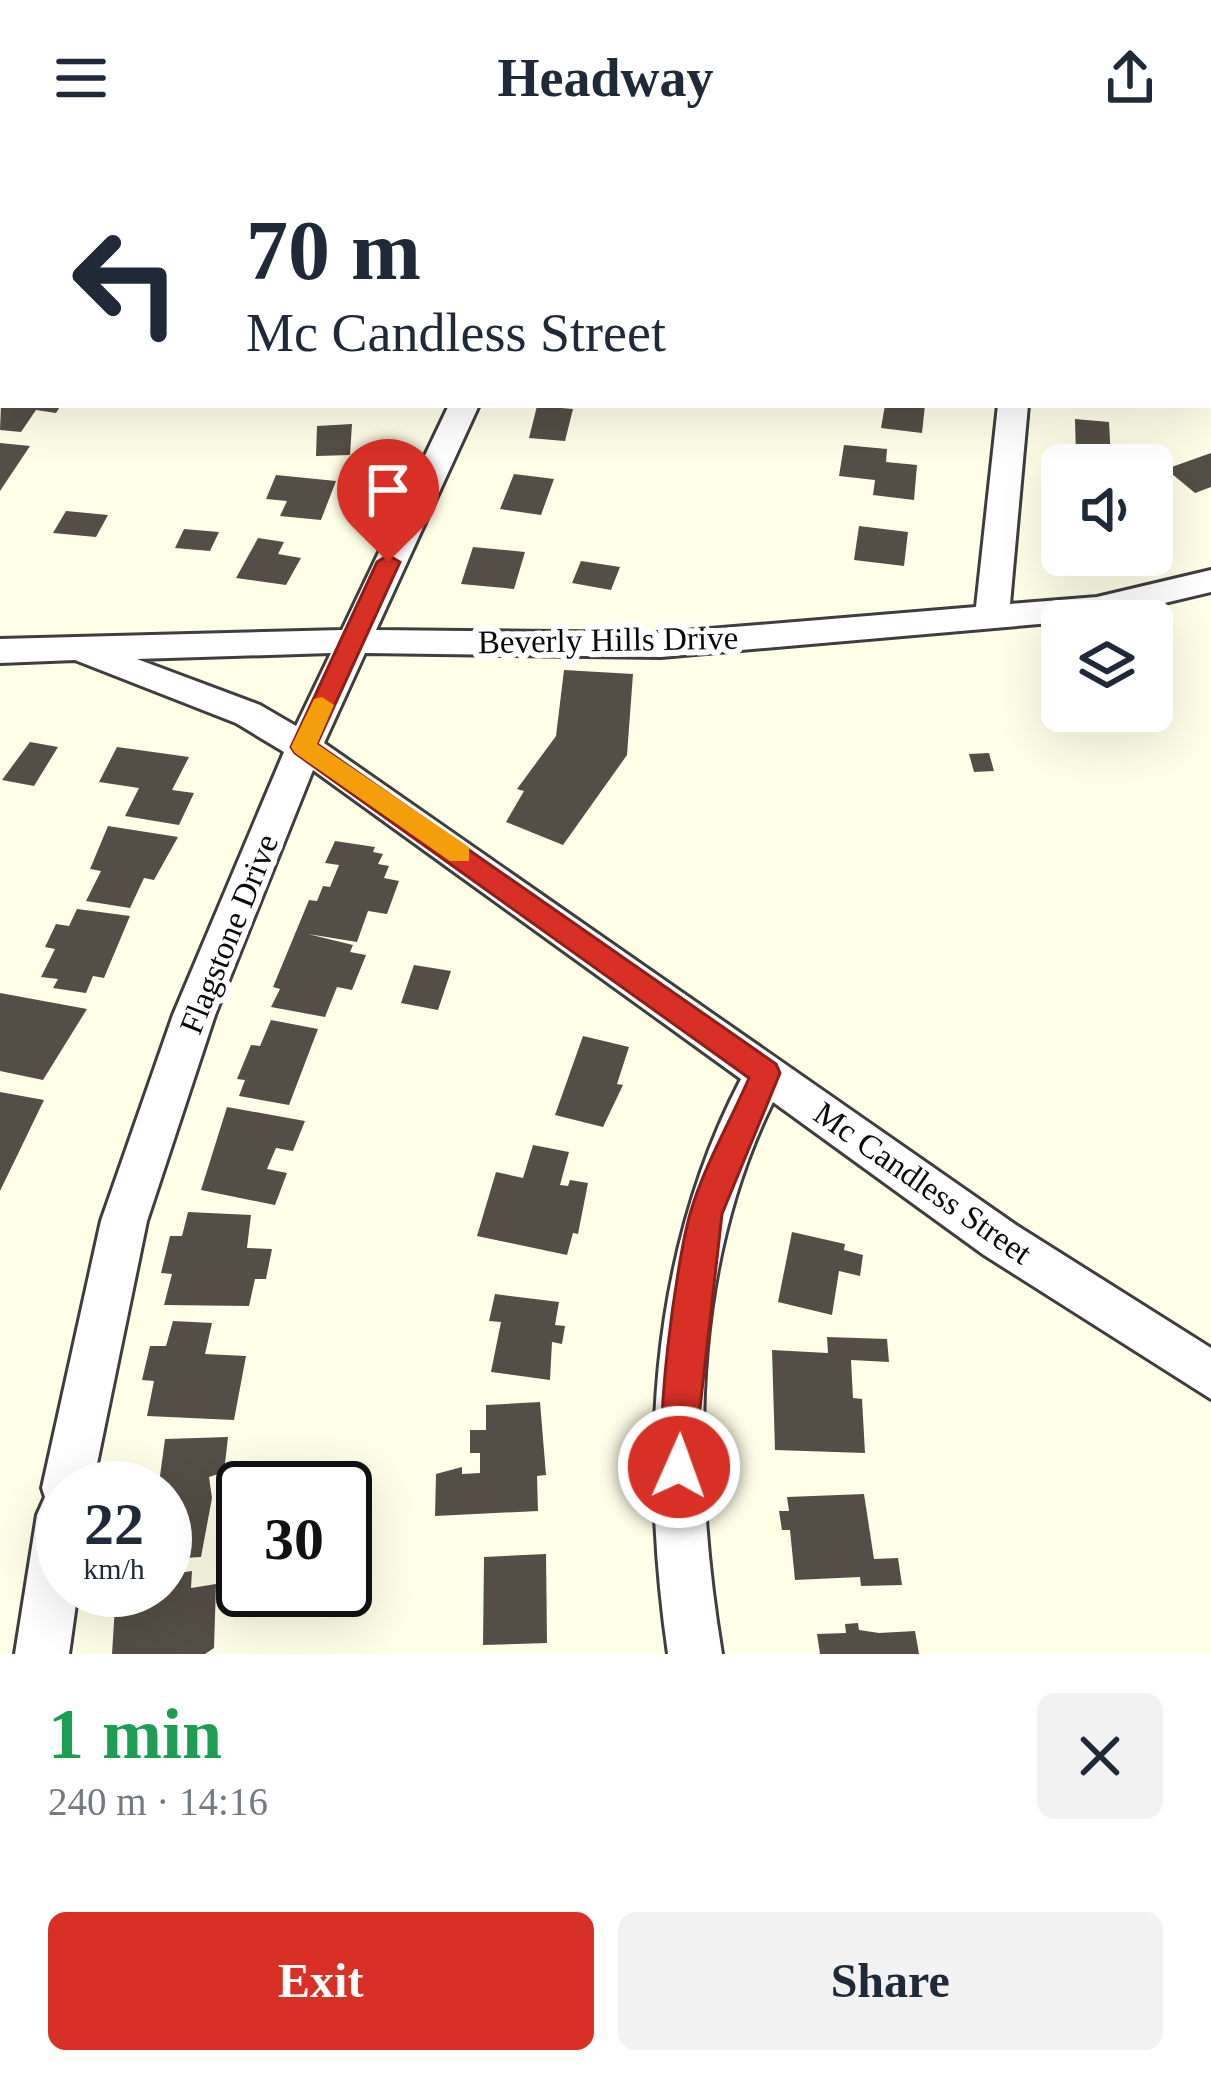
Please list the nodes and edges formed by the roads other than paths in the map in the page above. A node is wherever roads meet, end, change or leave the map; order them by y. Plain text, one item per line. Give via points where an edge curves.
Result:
1 (463, 408) edge
2 (1013, 408) edge
3 (1211, 580) edge
4 (992, 616) junction
5 (351, 641) junction
6 (0, 651) edge
7 (88, 652) junction
8 (304, 747) junction
9 (766, 1073) junction
10 (1211, 1375) edge
11 (73, 1461) edge
12 (48, 1617) edge
13 (42, 1654) edge
14 (695, 1654) edge

1 - 5 street, Flagstone Drive
2 - 4 street
3 - 4 street, Beverly Hills Drive via 1096,608
4 - 5 street, Beverly Hills Drive via 661,645
5 - 7 street, Beverly Hills Drive
5 - 8 street, Flagstone Drive
6 - 7 street, Beverly Hills Drive
7 - 8 street, Mc Candless Street via 248,714
8 - 9 street, Mc Candless Street
8 - 11 street, Flagstone Drive via 194,1015 124,1221
9 - 10 street, Mc Candless Street via 1000,1240
9 - 14 street via 706,1214 682,1387 678,1507
12 - 13 street

